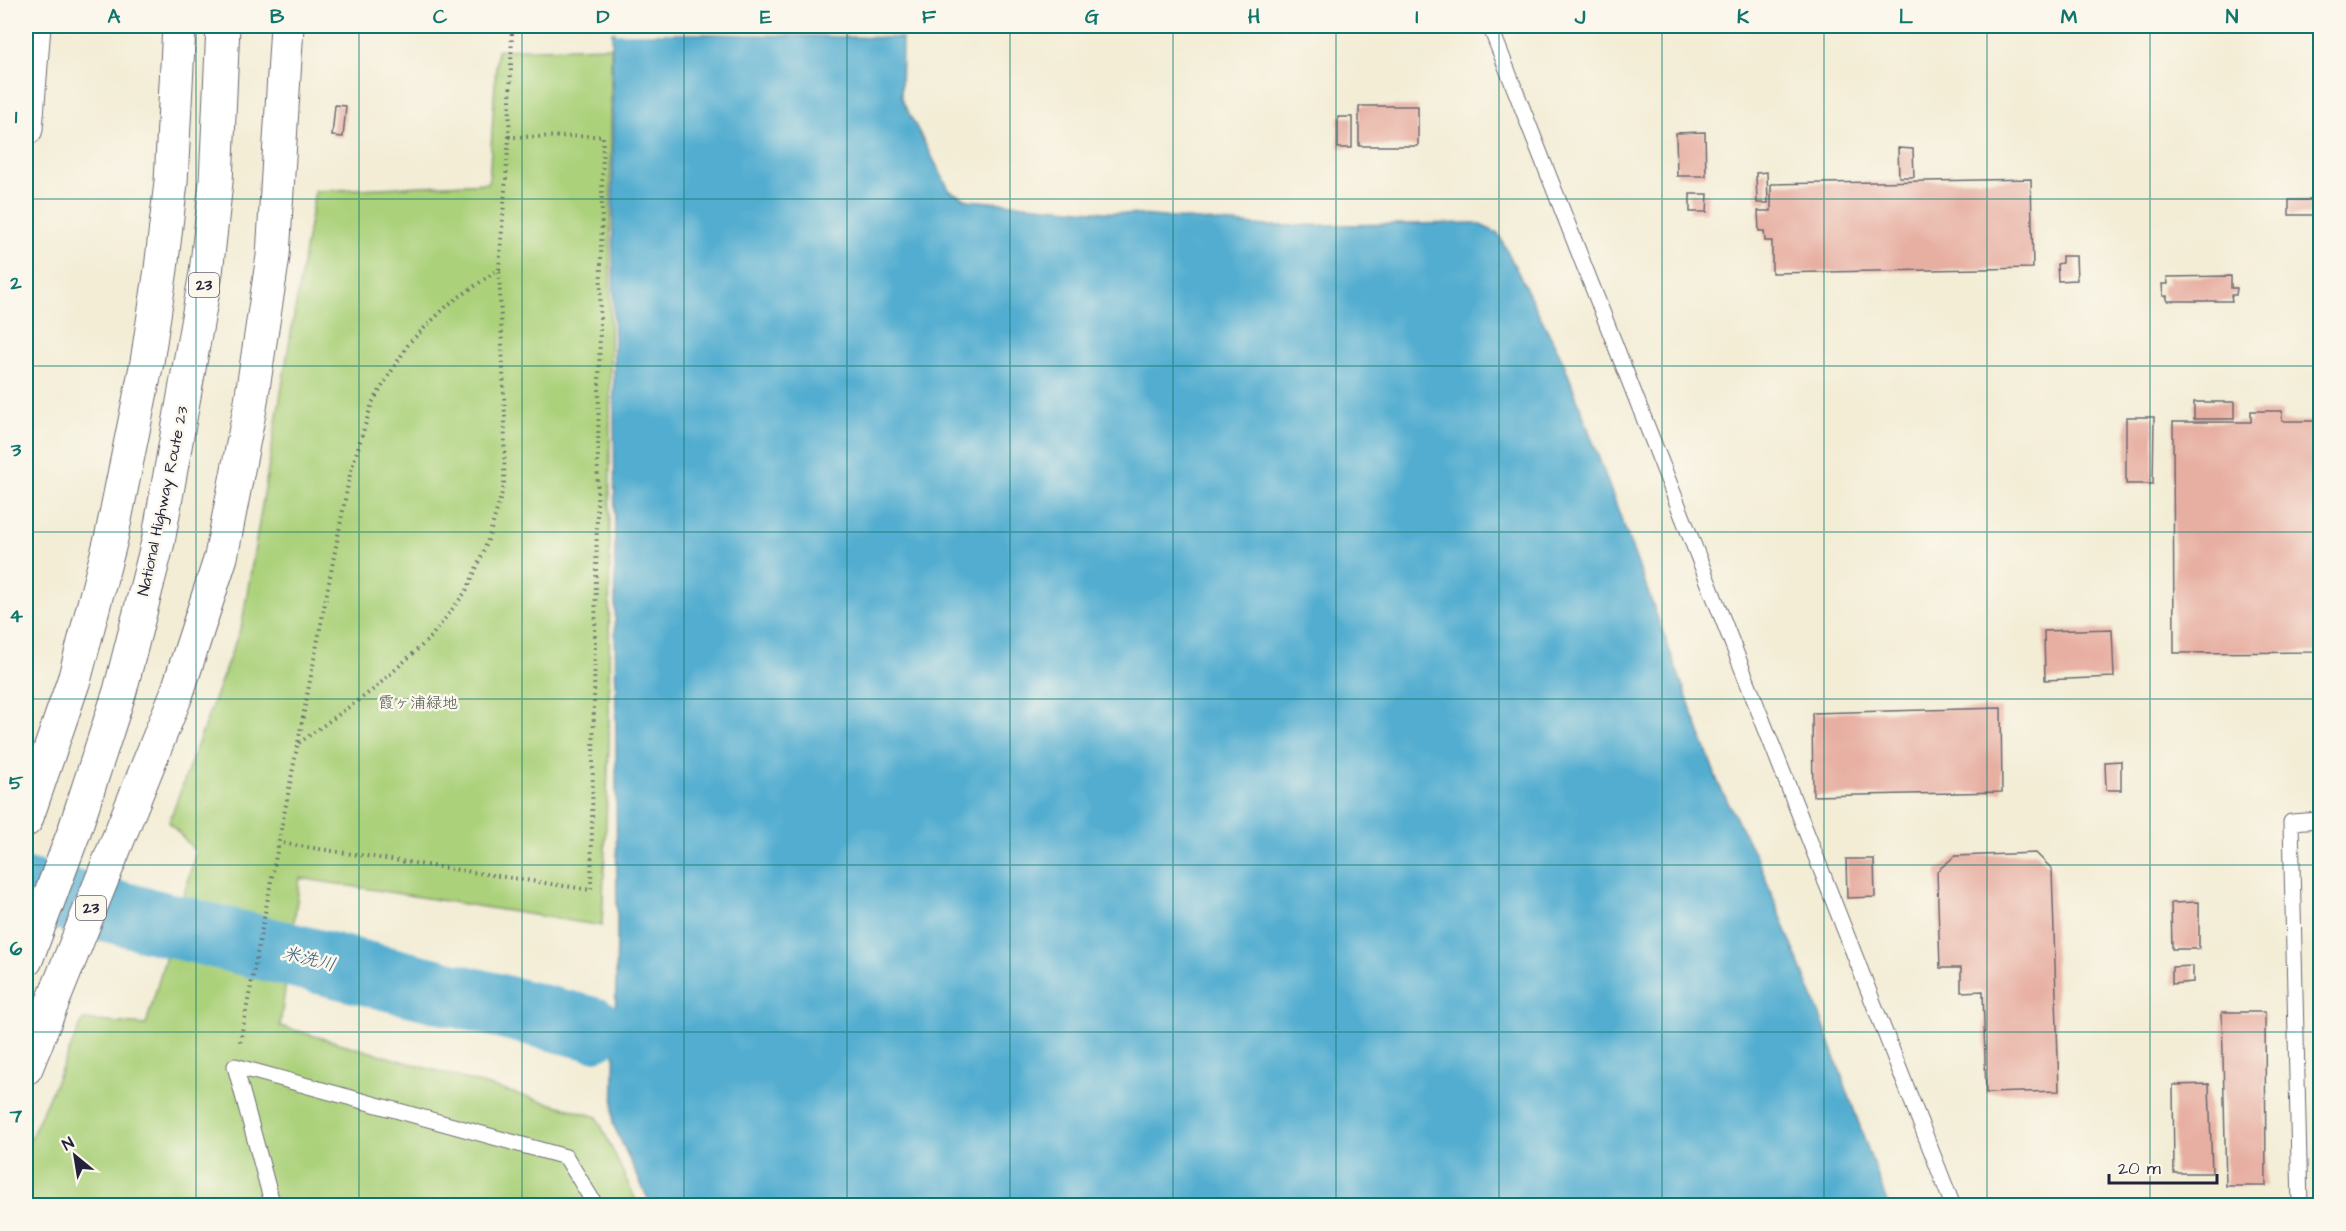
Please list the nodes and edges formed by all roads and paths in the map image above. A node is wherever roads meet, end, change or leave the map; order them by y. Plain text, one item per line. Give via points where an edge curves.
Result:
1 (34, 26) edge
2 (179, 26) edge
3 (223, 26) edge
4 (287, 26) edge
5 (1490, 26) edge
6 (512, 30) dead end
7 (26, 129) edge
8 (509, 137) junction
9 (499, 269) junction
10 (299, 743) junction
11 (26, 820) edge
12 (2320, 820) edge
13 (280, 843) junction
14 (26, 960) edge
15 (236, 1066) junction
16 (26, 1068) edge
17 (273, 1206) edge
18 (596, 1206) edge
19 (1953, 1206) edge
20 (2300, 1206) edge

1 - 7 highway
2 - 11 highway via 171,182 147,362 111,539 75,677
3 - 14 highway, National Highway Route 23 / 23 via 216,182 206,273 158,542 120,691 74,832
4 - 16 highway, 23 via 273,256 221,557 177,693
5 - 19 lane
6 - 8 path
8 - 9 path
8 - 13 path via 603,136 591,891
9 - 10 path via 449,304 409,343 372,403 350,474
9 - 10 path via 504,486 487,543 467,590 430,638 374,689
10 - 13 path
12 - 20 lane via 2291,822
13 - 15 path
15 - 17 lane
15 - 18 lane via 566,1157

